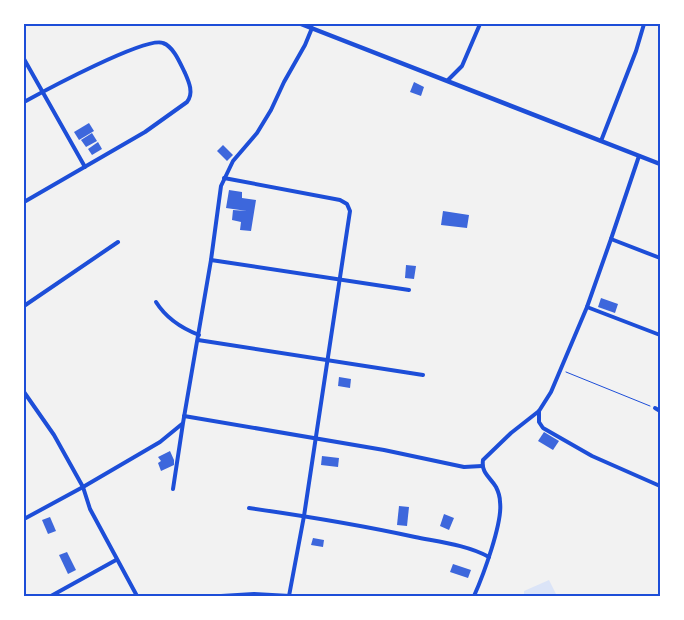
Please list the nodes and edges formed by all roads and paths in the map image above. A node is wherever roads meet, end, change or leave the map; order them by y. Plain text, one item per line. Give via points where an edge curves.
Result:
1 (301, 24) edge
2 (480, 24) edge
3 (644, 24) edge
4 (312, 28) junction
5 (24, 59) edge
6 (448, 80) junction
7 (43, 91) junction
8 (24, 102) edge
9 (601, 141) junction
10 (639, 156) junction
11 (660, 164) edge
12 (84, 167) junction
13 (224, 178) junction
14 (24, 202) edge
15 (612, 239) junction
16 (118, 242) dead end
17 (660, 258) edge
18 (211, 260) junction
19 (338, 280) junction
20 (409, 290) dead end
21 (156, 302) dead end
22 (24, 306) edge
23 (586, 307) junction
24 (660, 335) edge
25 (198, 337) junction
26 (327, 361) junction
27 (561, 370) junction
28 (423, 375) dead end
29 (24, 392) edge
30 (29, 400) junction
31 (24, 404) edge
32 (655, 408) joint
33 (539, 411) junction
34 (660, 411) edge
35 (184, 416) junction
36 (183, 424) junction
37 (315, 438) junction
38 (482, 466) junction
39 (660, 486) edge
40 (83, 487) junction
41 (173, 490) dead end
42 (249, 508) dead end
43 (304, 516) junction
44 (24, 519) edge
45 (489, 557) junction
46 (116, 560) junction
47 (51, 596) edge
48 (137, 596) edge
49 (221, 596) edge
50 (289, 596) edge
51 (474, 596) edge

1 - 4 street
2 - 6 street via 462,66
3 - 9 street
4 - 6 street
4 - 13 street via 272,110
5 - 7 street
6 - 9 street
7 - 8 street
7 - 12 street
7 - 12 street via 139,46 160,42 170,48 188,79 191,91 187,102 146,132
9 - 10 street
10 - 11 street
10 - 15 street
12 - 14 street
13 - 18 street
13 - 19 street via 347,204 350,211
15 - 17 street
15 - 23 street
16 - 22 street
18 - 19 street
18 - 25 street
19 - 20 street
19 - 26 street
21 - 25 street via 178,325
23 - 24 street
23 - 27 street
25 - 26 street
25 - 35 street
26 - 28 street
26 - 37 street
27 - 32 path
27 - 33 street
29 - 30 street
30 - 31 street
30 - 40 street via 54,435
32 - 34 street
33 - 38 street via 483,460
33 - 39 street via 543,428 592,456
35 - 36 street
35 - 37 street
36 - 40 street via 160,442
36 - 41 street
37 - 38 street via 464,467
37 - 43 street
38 - 45 street via 496,487 500,503
40 - 44 street
40 - 46 street via 90,509
42 - 43 street
43 - 45 street via 476,550
43 - 50 street
45 - 51 street
46 - 47 street
46 - 48 street
49 - 50 street

